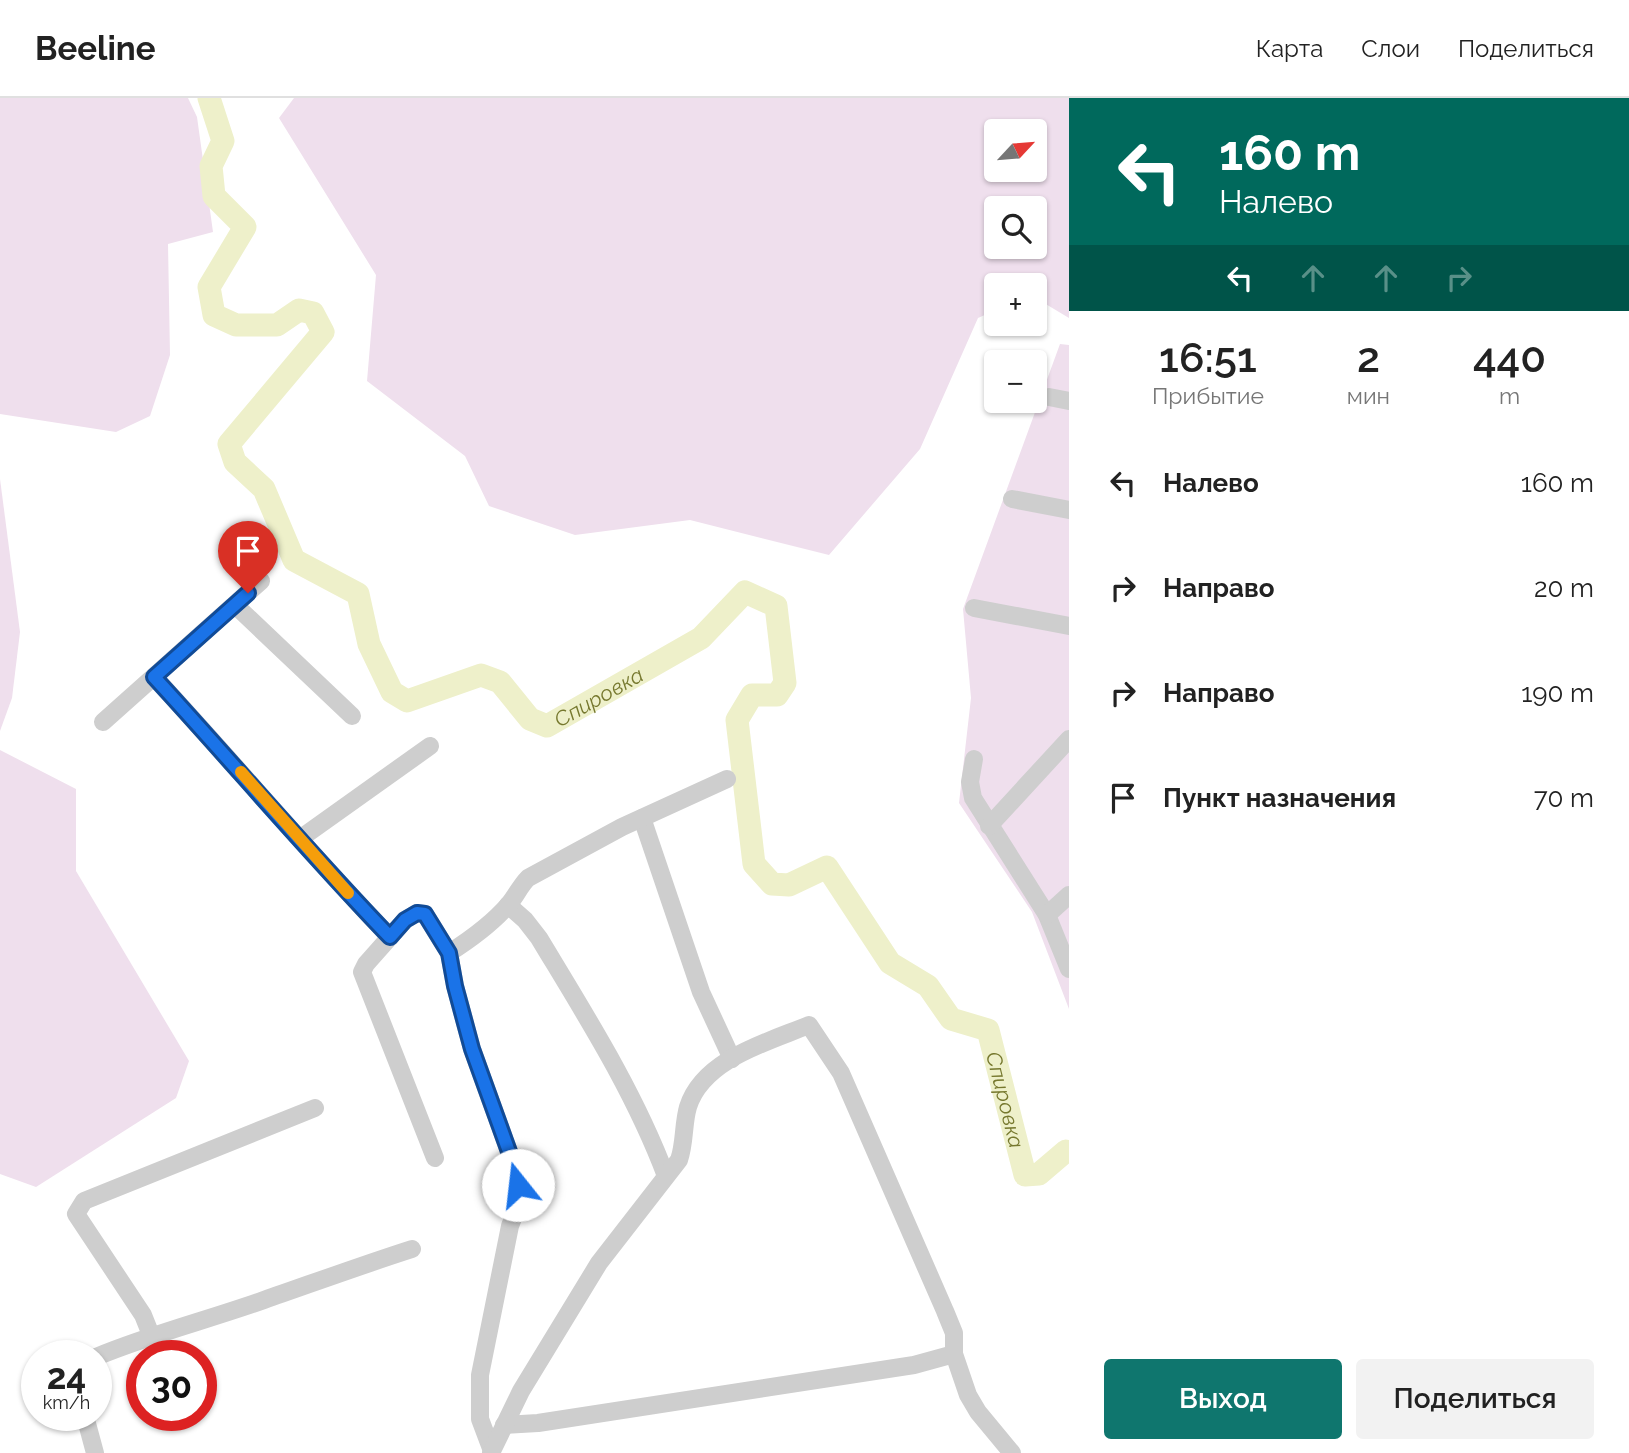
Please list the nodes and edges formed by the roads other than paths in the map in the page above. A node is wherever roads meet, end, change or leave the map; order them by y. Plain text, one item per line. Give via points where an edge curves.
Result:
1 (1049, 397) dead end
2 (1069, 401) edge
3 (1012, 499) dead end
4 (1069, 510) edge
5 (261, 581) dead end
6 (235, 605) junction
7 (974, 608) dead end
8 (1069, 626) edge
9 (154, 677) junction
10 (352, 716) dead end
11 (103, 722) dead end
12 (1069, 740) edge
13 (430, 746) dead end
14 (974, 759) dead end
15 (727, 779) dead end
16 (642, 817) junction
17 (989, 825) junction
18 (301, 838) junction
19 (1069, 895) edge
20 (508, 905) junction
21 (1047, 915) junction
22 (390, 937) junction
23 (449, 953) junction
24 (1069, 968) edge
25 (732, 1059) junction
26 (315, 1108) dead end
27 (435, 1158) dead end
28 (666, 1176) junction
29 (412, 1249) dead end
30 (149, 1336) junction
31 (112, 1351) edge
32 (954, 1354) junction
33 (505, 1425) junction
34 (89, 1431) edge
35 (491, 1452) edge
36 (95, 1453) edge
37 (1012, 1453) edge

1 - 2 street
3 - 4 street
5 - 6 street
6 - 9 street
6 - 10 street
7 - 8 street
9 - 11 street
9 - 18 street
12 - 17 street
13 - 18 street
14 - 17 street via 970,791
15 - 16 street
16 - 20 street via 528,878
16 - 25 street via 701,992
17 - 21 street
18 - 22 street
19 - 21 street
20 - 23 street
20 - 28 street via 539,939 615,1066
21 - 24 street
22 - 23 street via 405,920 425,914
22 - 27 street via 362,972
23 - 35 street via 472,1049 516,1171 520,1200 510,1226 480,1375 480,1419
25 - 28 street via 694,1093 679,1160
25 - 32 street via 809,1025 820,1039 841,1073 945,1311 954,1333
26 - 30 street via 84,1201 76,1214 143,1315
28 - 33 street via 599,1263
29 - 30 street
30 - 31 street
32 - 33 street via 914,1365
32 - 37 street via 968,1395
33 - 35 street
34 - 36 street

